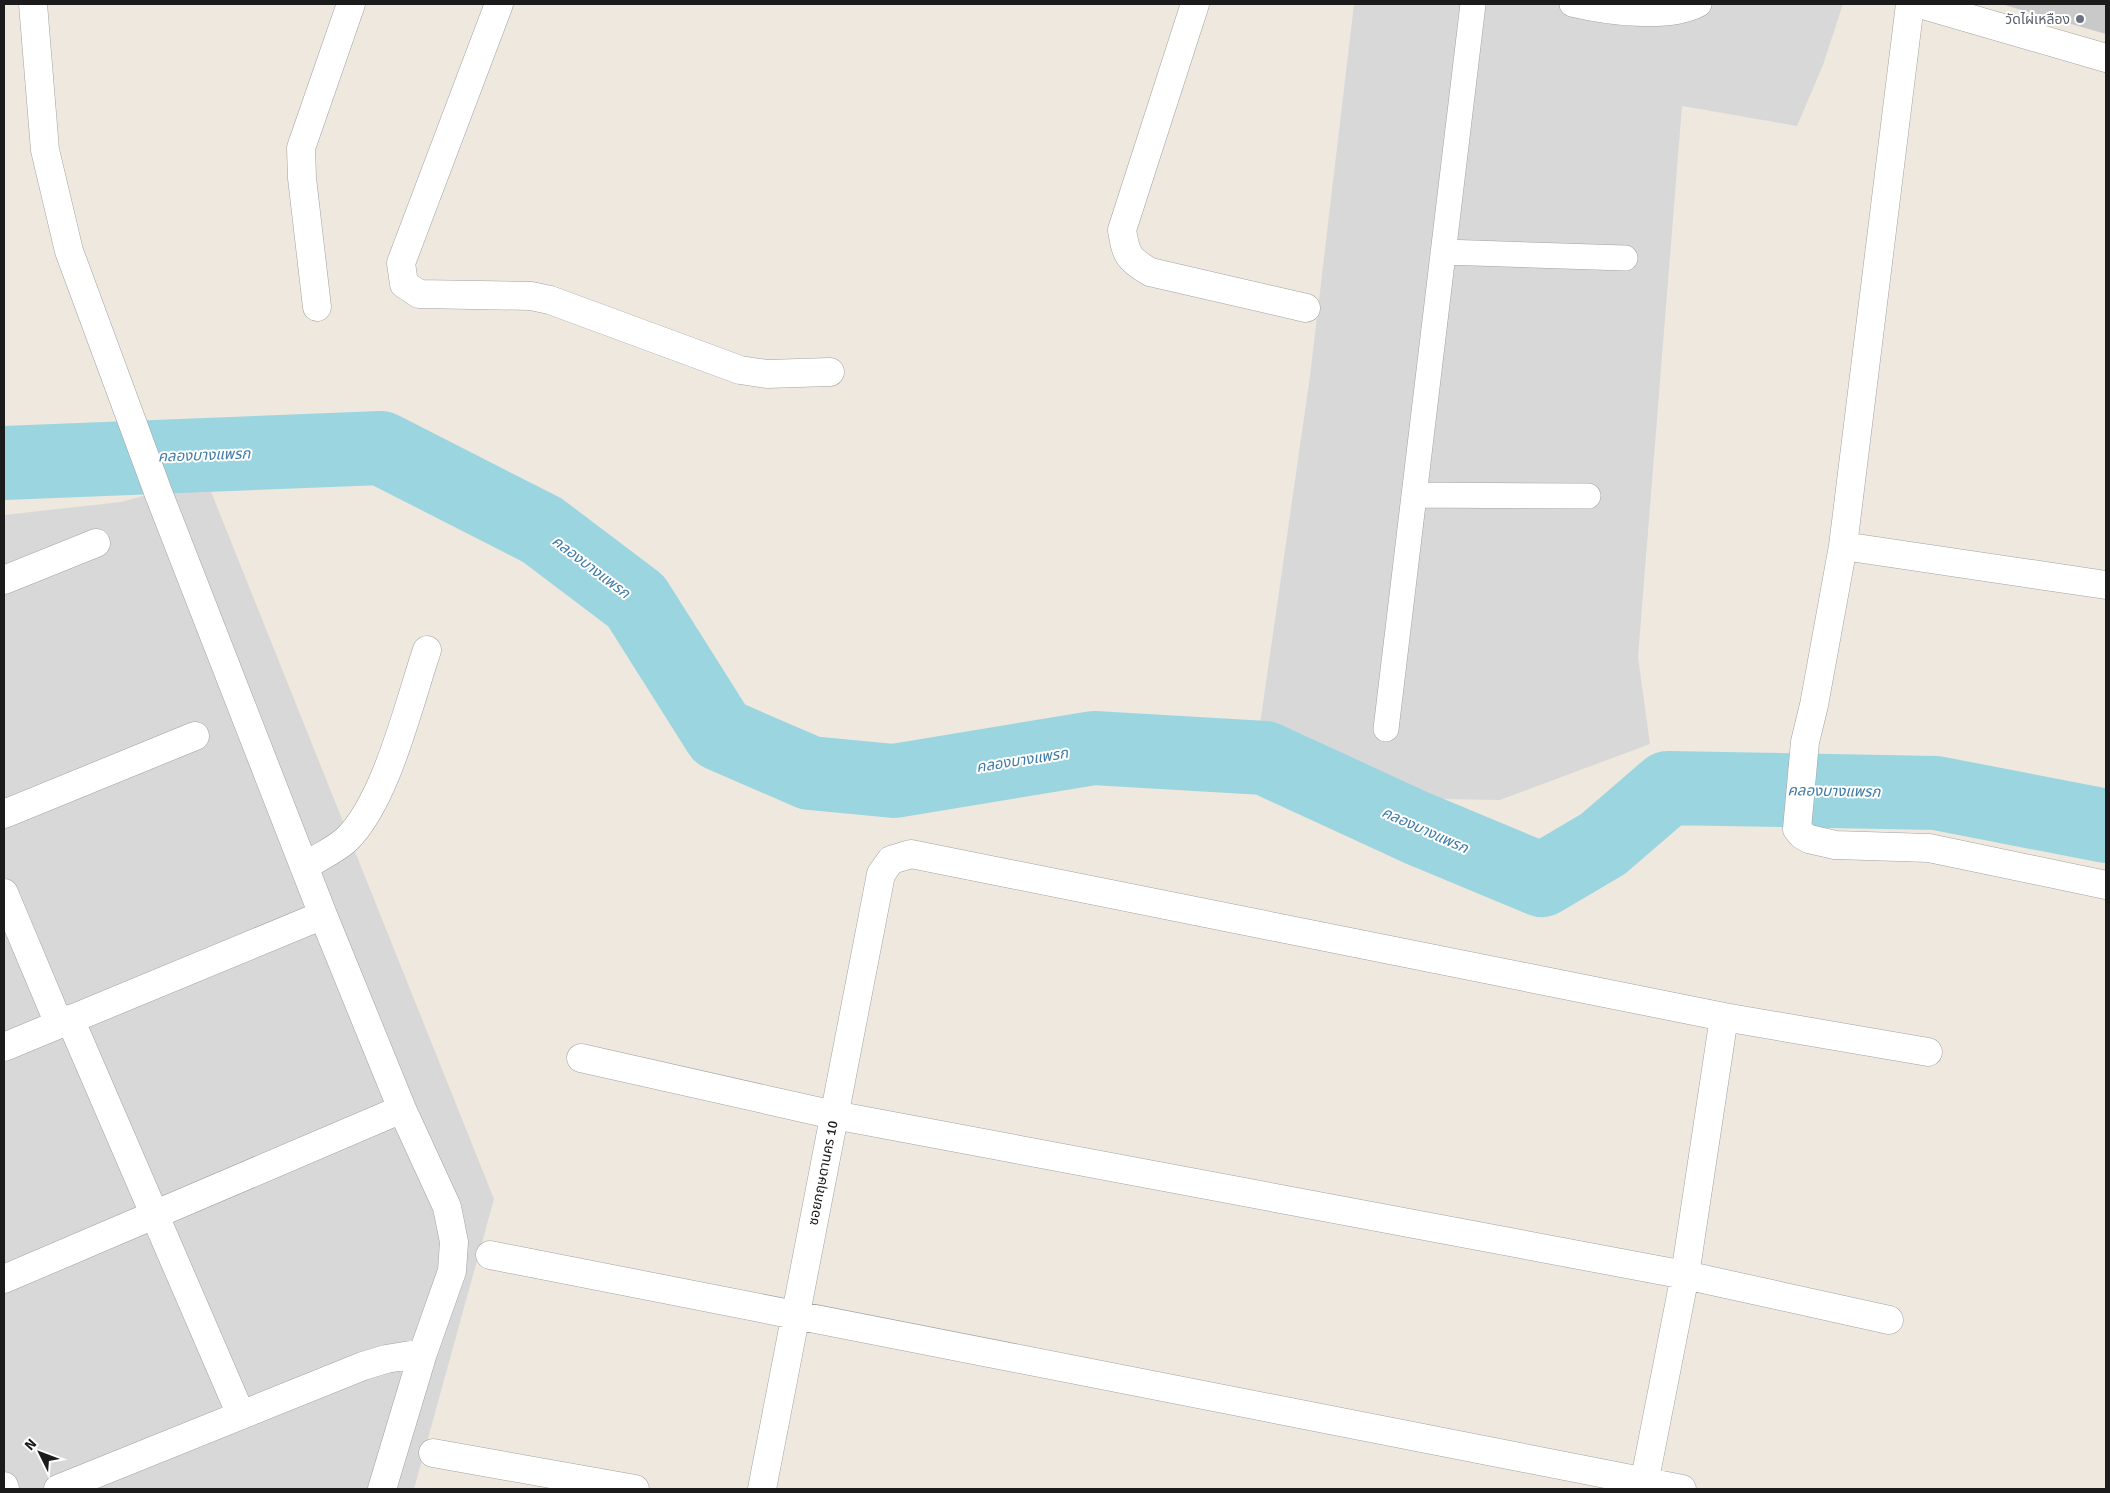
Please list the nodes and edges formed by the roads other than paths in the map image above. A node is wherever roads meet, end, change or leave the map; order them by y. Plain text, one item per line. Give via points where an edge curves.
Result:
1 (33, 4) edge
2 (351, 4) edge
3 (499, 4) edge
4 (1195, 4) edge
5 (1473, 4) edge
6 (1572, 4) edge
7 (1700, 4) edge
8 (1910, 4) edge
9 (1920, 4) edge
10 (2106, 58) edge
11 (1443, 252) junction
12 (1625, 258) dead end
13 (317, 307) dead end
14 (1306, 308) dead end
15 (830, 372) dead end
16 (1414, 496) junction
17 (1588, 496) dead end
18 (96, 544) dead end
19 (1843, 546) junction
20 (4, 580) edge
21 (2106, 585) edge
22 (427, 650) dead end
23 (1386, 729) dead end
24 (195, 736) dead end
25 (4, 814) edge
26 (304, 867) junction
27 (2106, 884) edge
28 (4, 893) edge
29 (323, 915) junction
30 (1724, 1016) junction
31 (65, 1021) junction
32 (4, 1047) edge
33 (1928, 1052) dead end
34 (580, 1058) dead end
35 (402, 1109) junction
36 (834, 1115) junction
37 (155, 1214) junction
38 (490, 1255) dead end
39 (1685, 1275) junction
40 (4, 1279) edge
41 (797, 1316) junction
42 (1889, 1320) dead end
43 (423, 1353) junction
44 (241, 1415) junction
45 (433, 1453) dead end
46 (112, 1479) edge
47 (1644, 1486) edge
48 (58, 1489) edge
49 (382, 1489) edge
50 (635, 1489) edge
51 (762, 1489) edge
52 (1682, 1489) edge

1 - 26 street via 45,150 69,251 158,492
2 - 13 street via 302,148 302,178
3 - 15 street via 401,262 404,284 419,294 531,296 550,300 740,370 767,374
4 - 14 street via 1122,230 1125,246 1132,261 1150,272
5 - 11 lane
6 - 7 lane via 1600,10 1662,14
8 - 19 street
9 - 10 street
11 - 12 lane
11 - 16 lane
16 - 17 lane
16 - 23 lane
18 - 20 street
19 - 21 street
19 - 27 street via 1805,742 1797,829 1809,839 1835,845 1929,848
22 - 26 street via 390,762 369,809 346,840
24 - 25 street
26 - 29 street
28 - 31 street
29 - 31 street
29 - 35 street
30 - 33 street
30 - 36 street, ซอยกฤษดานคร 10 via 910,854 891,860 881,874
30 - 39 street
31 - 32 street
31 - 37 street
34 - 36 street
35 - 37 street
35 - 43 street via 447,1206 454,1242 452,1271
36 - 39 street
36 - 41 street, ซอยกฤษดานคร 10
37 - 40 street
37 - 44 street
38 - 41 street
39 - 42 street
39 - 47 street
41 - 47 street
41 - 51 street, ซอยกฤษดานคร 10
43 - 44 street via 363,1366
43 - 49 street
44 - 46 street
45 - 50 street
46 - 48 street
47 - 52 street

